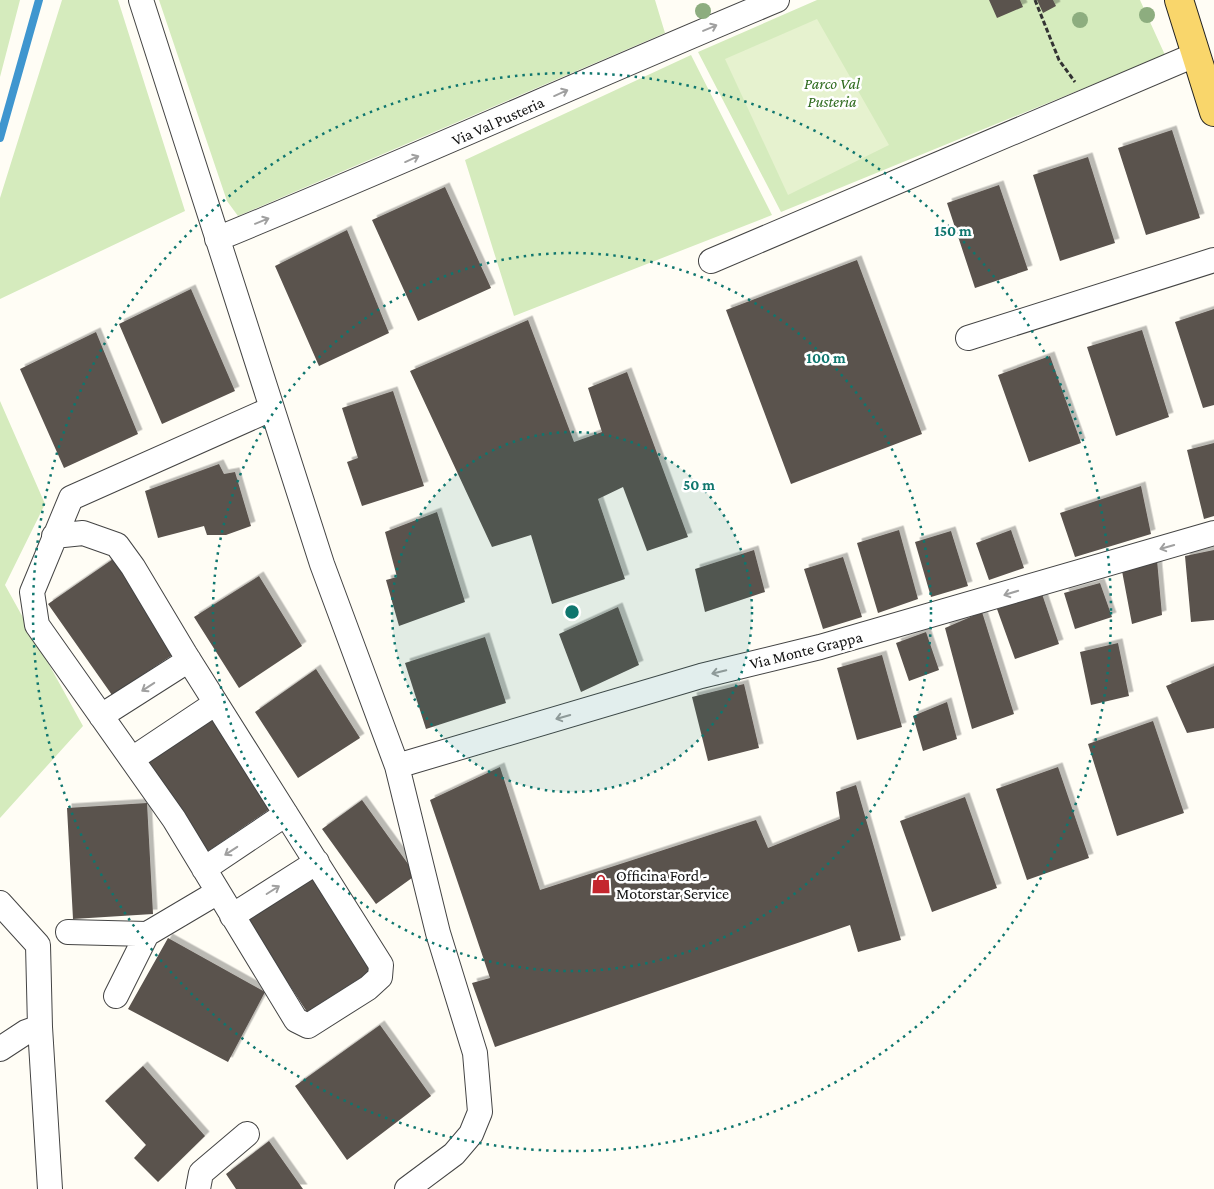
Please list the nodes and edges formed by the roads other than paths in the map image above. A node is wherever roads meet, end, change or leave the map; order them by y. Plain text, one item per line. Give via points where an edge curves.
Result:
1 (141, 0) edge
2 (777, 0) edge
3 (1180, 0) edge
4 (1197, 54) junction
5 (1214, 112) edge
6 (217, 239) junction
7 (1214, 260) edge
8 (711, 261) dead end
9 (968, 338) dead end
10 (272, 409) junction
11 (1214, 533) edge
12 (54, 536) junction
13 (189, 660) junction
14 (216, 703) junction
15 (101, 716) junction
16 (132, 759) junction
17 (397, 766) junction
18 (286, 814) junction
19 (317, 862) junction
20 (204, 869) junction
21 (218, 892) junction
22 (0, 903) edge
23 (232, 916) junction
24 (68, 932) dead end
25 (147, 934) junction
26 (116, 996) dead end
27 (40, 1026) junction
28 (0, 1049) edge
29 (247, 1134) dead end
30 (50, 1189) edge
31 (198, 1189) edge
32 (407, 1189) edge

1 - 6 street
6 -> 2 street, Via Val Pusteria
3 - 4 main road
4 - 5 main road
4 - 8 street
6 - 10 street
7 - 9 street
10 - 12 street via 71,498
10 - 17 street via 322,564
11 -> 17 street, Via Monte Grappa via 829,645 701,676
12 - 13 street via 83,533 117,545
12 - 15 street via 32,592 37,625
13 - 14 street
13 -> 15 street
14 - 16 street
14 - 18 street
15 - 16 street
16 - 20 street
17 - 32 street via 438,933 474,1053 480,1112 471,1134 454,1154
18 - 19 street
18 -> 20 street
23 -> 19 street
19 - 23 street via 381,965 380,977 368,988 308,1026 296,1020
20 - 21 street
21 - 23 street
21 - 25 street
22 - 27 street via 38,945
24 - 25 street
25 - 26 street
27 - 28 street
27 - 30 street
29 - 31 street via 202,1173

